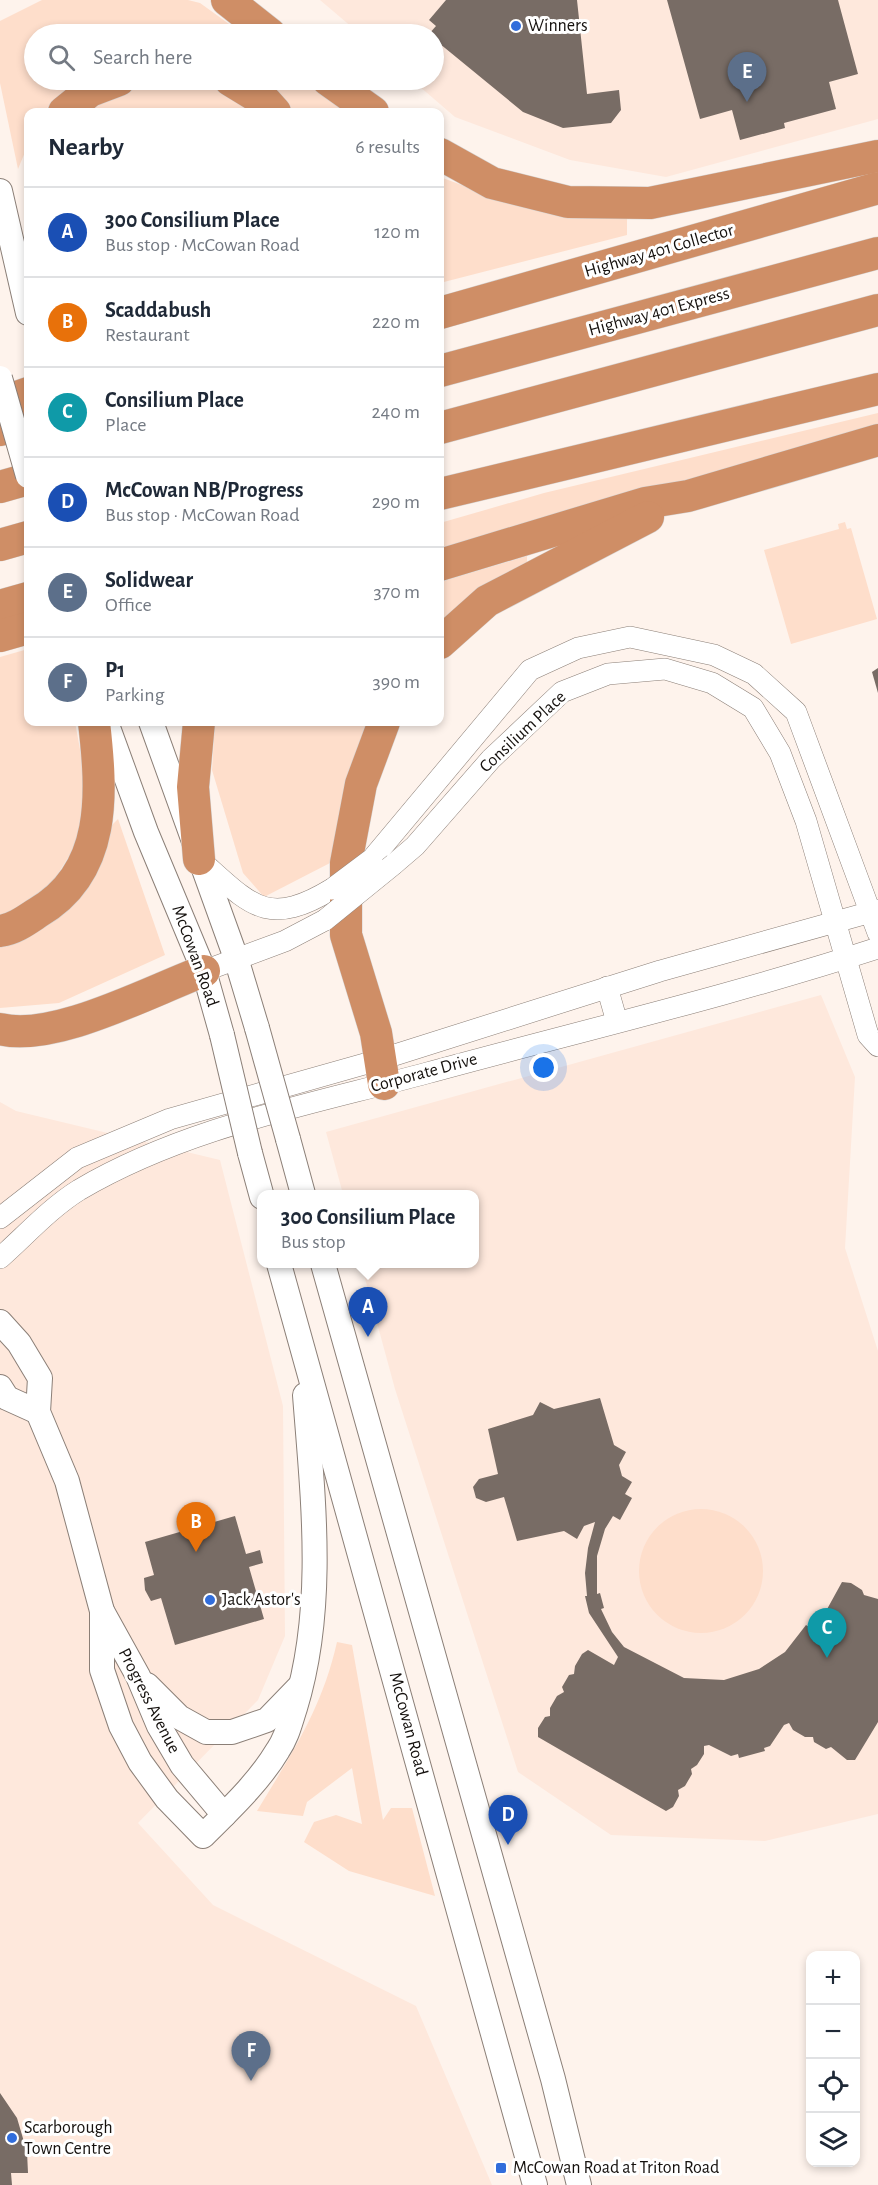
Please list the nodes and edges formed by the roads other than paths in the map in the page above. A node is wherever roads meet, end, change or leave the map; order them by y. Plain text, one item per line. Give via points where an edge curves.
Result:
1 (227, 0) edge
2 (257, 24) edge
3 (93, 90) edge
4 (246, 90) edge
5 (342, 90) edge
6 (69, 108) edge
7 (271, 108) edge
8 (367, 108) edge
9 (444, 156) edge
10 (878, 156) edge
11 (878, 188) edge
12 (0, 191) edge
13 (878, 253) edge
14 (24, 296) edge
15 (878, 310) edge
16 (444, 312) edge
17 (878, 318) edge
18 (841, 320) junction
19 (444, 370) edge
20 (0, 378) edge
21 (878, 389) edge
22 (24, 394) edge
23 (0, 403) edge
24 (24, 424) edge
25 (444, 427) edge
26 (0, 430) edge
27 (878, 440) edge
28 (24, 464) edge
29 (24, 479) edge
30 (0, 487) edge
31 (444, 493) edge
32 (688, 496) junction
33 (24, 538) edge
34 (0, 545) edge
35 (444, 564) edge
36 (24, 599) edge
37 (0, 606) edge
38 (24, 629) edge
39 (0, 636) edge
40 (444, 640) edge
41 (94, 726) edge
42 (107, 726) edge
43 (152, 726) edge
44 (199, 726) edge
45 (383, 726) edge
46 (200, 859) junction
47 (874, 911) edge
48 (834, 921) junction
49 (0, 932) edge
50 (878, 933) edge
51 (878, 948) edge
52 (236, 958) junction
53 (847, 958) junction
54 (204, 971) junction
55 (607, 987) junction
56 (617, 1022) junction
57 (0, 1029) edge
58 (878, 1046) edge
59 (383, 1072) junction
60 (259, 1190) edge
61 (302, 1190) edge
62 (0, 1218) edge
63 (0, 1258) edge
64 (280, 1268) edge
65 (324, 1268) edge
66 (0, 1322) edge
67 (303, 1357) junction
68 (0, 1387) edge
69 (38, 1412) junction
70 (102, 1611) junction
71 (138, 1676) junction
72 (302, 1684) junction
73 (224, 1815) junction
74 (535, 2185) edge
75 (579, 2185) edge

1 - 2 highway
3 - 6 highway
4 - 7 highway
5 - 8 highway
9 - 10 highway via 492,183 568,202 650,203
11 - 16 highway, Highway 401 Collector
12 - 14 main road
13 - 19 highway, Highway 401 Express
15 - 18 highway
17 - 18 highway
18 - 25 highway
20 - 28 main road, bridge
21 - 31 highway
22 - 23 highway
24 - 26 highway
27 - 32 highway
29 - 30 highway
32 - 35 highway via 645,503
32 - 40 highway via 488,601
33 - 34 highway
36 - 37 highway
38 - 39 highway
41 - 49 highway via 99,813 83,868 54,904
42 - 54 main road, McCowan Road via 146,832
43 - 46 main road, McCowan Road
44 - 46 highway via 193,788
45 - 59 highway via 361,784 346,863 346,935
46 - 47 street, Consilium Place, bridge via 253,905 280,910 306,905 372,859 530,670 578,648 630,638 714,655 754,674 796,712
46 - 52 main road, McCowan Road
47 - 48 street, Corporate Drive
47 - 50 street, Consilium Place
48 - 52 street, Consilium Place, bridge via 803,812 780,753 753,708 712,683 665,669 608,674 562,692 491,759 415,846 394,864 325,920 285,941
48 - 53 street, Consilium Place
48 - 55 street, Corporate Drive
51 - 53 street, Corporate Drive
52 - 54 street, Consilium Place
52 - 61 main road, McCowan Road, bridge
53 - 56 street, Corporate Drive
53 - 58 street, Consilium Place via 868,1035
54 - 57 highway via 77,1022 14,1033
54 - 60 main road, McCowan Road, bridge
55 - 56 street
55 - 59 street, Corporate Drive
56 - 59 street, Corporate Drive
59 - 62 street, Corporate Drive via 170,1119 77,1158
59 - 63 street, Corporate Drive via 172,1145 80,1190
64 - 67 main road, McCowan Road
65 - 75 main road via 553,2079
66 - 69 main road, Progress Avenue via 19,1343 40,1378
67 - 72 main road via 314,1573
67 - 74 main road, McCowan Road
68 - 69 main road via 7,1398
69 - 70 main road, Progress Avenue via 67,1481
70 - 71 main road, Progress Avenue
70 - 73 main road, Progress Avenue via 102,1670 140,1762 167,1799 203,1836
71 - 72 main road via 178,1718 206,1732 232,1732 267,1720
71 - 73 main road, Progress Avenue via 159,1726 182,1765
72 - 73 main road via 279,1750

